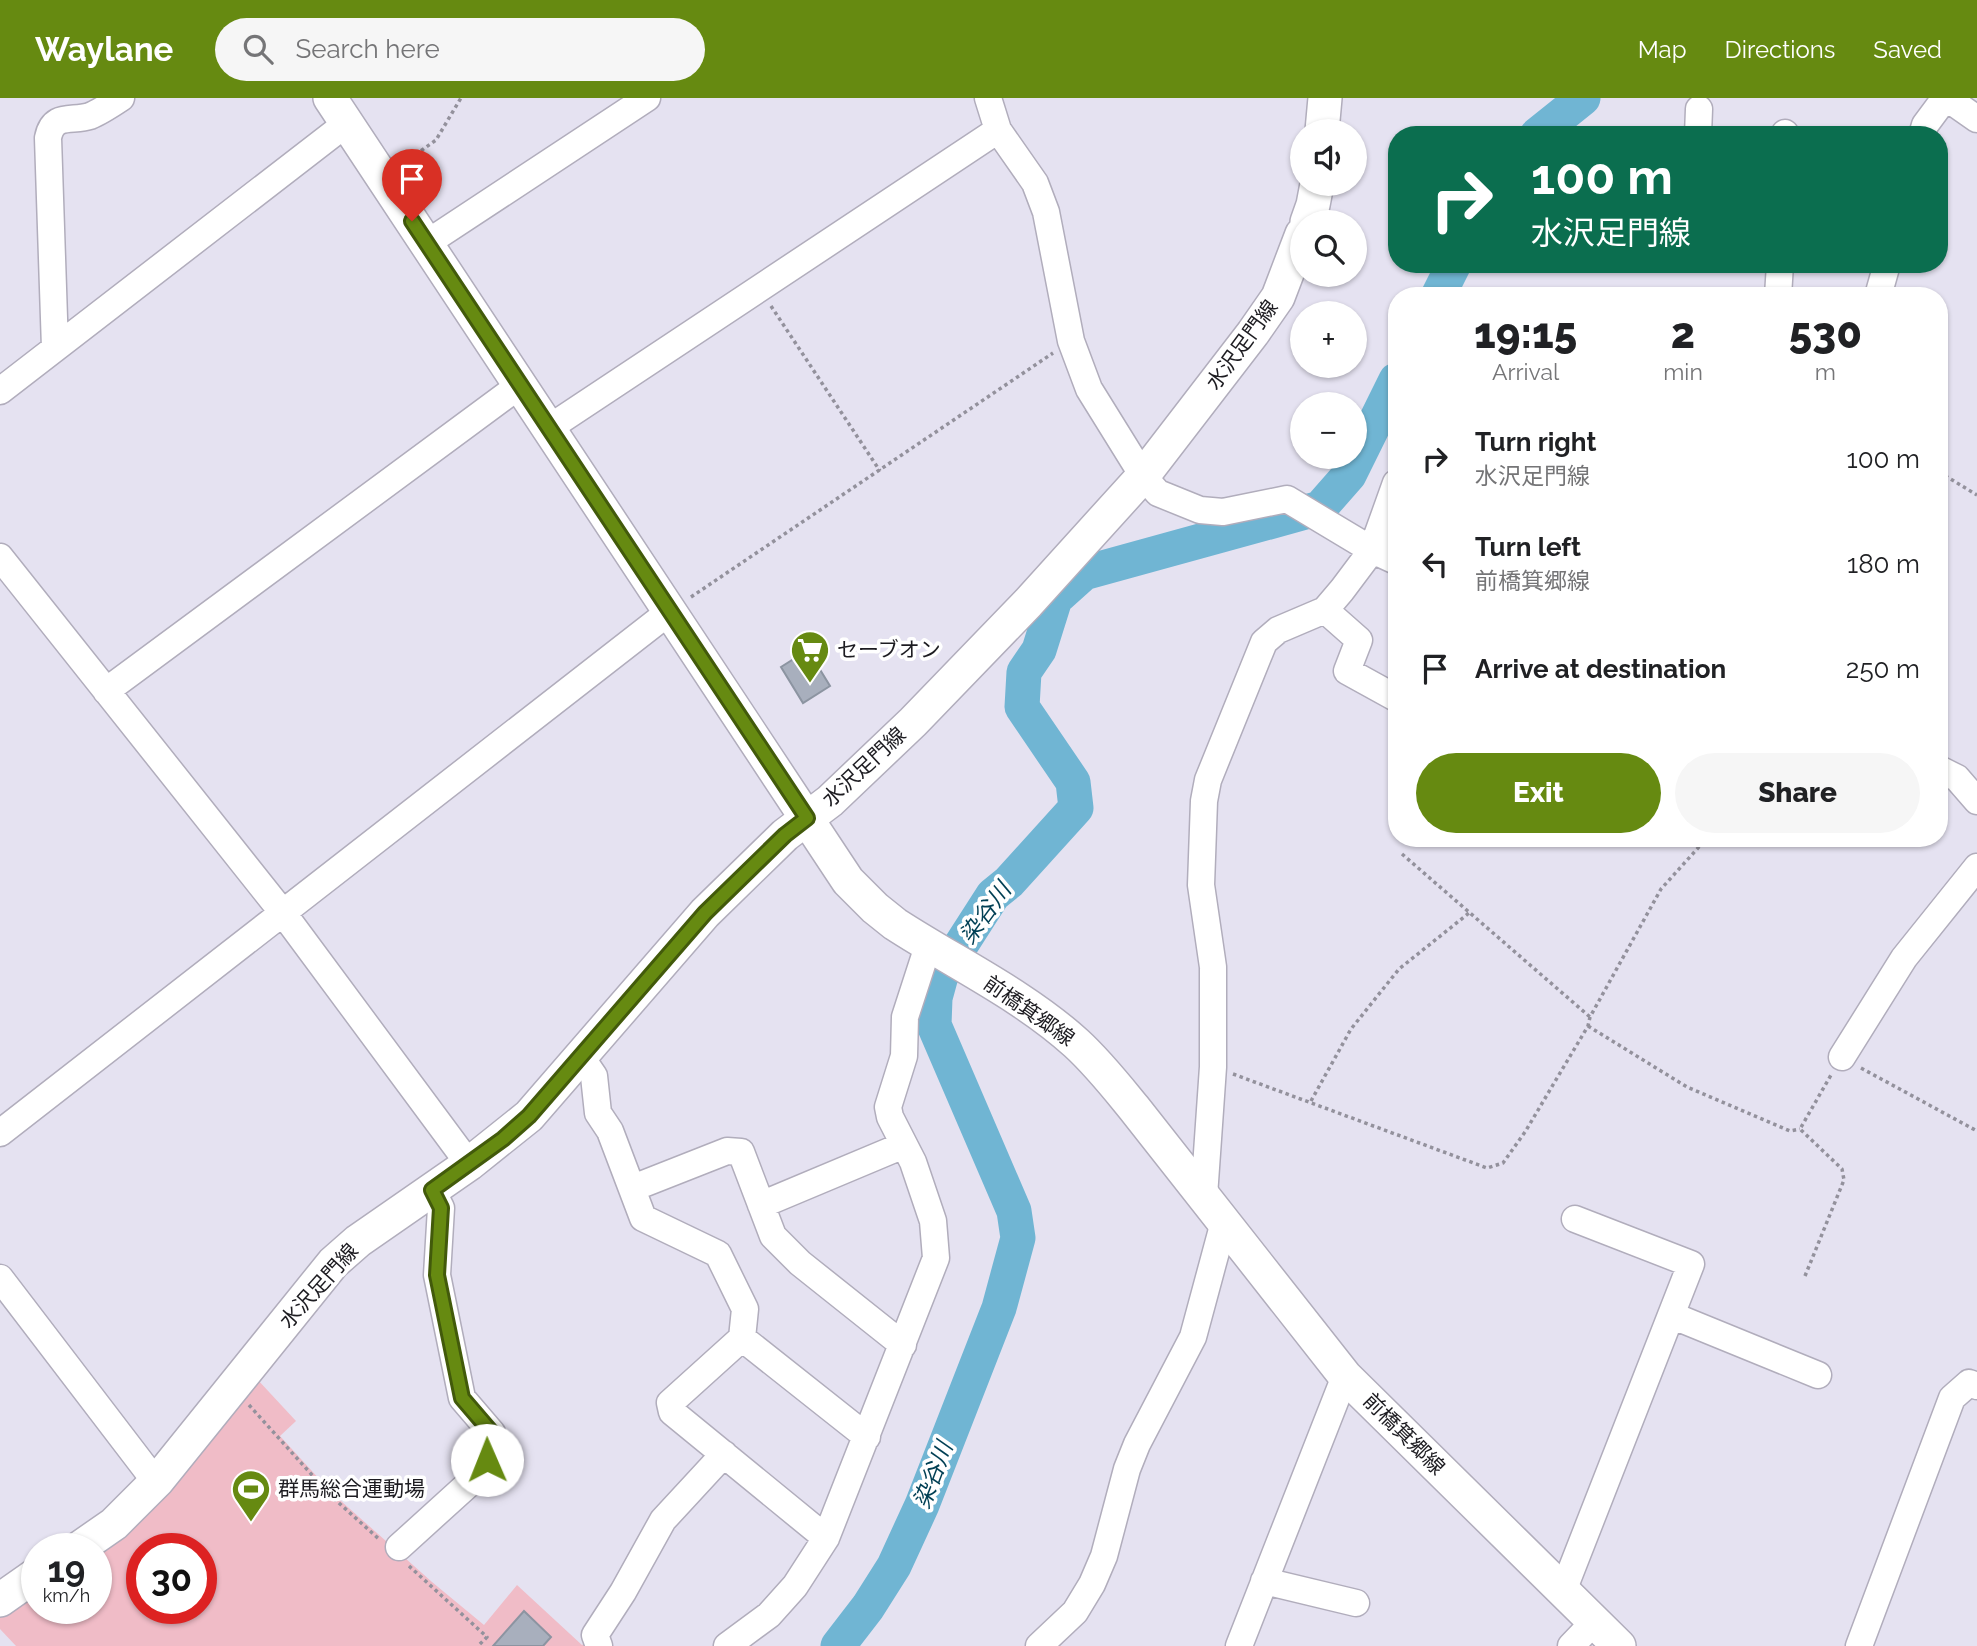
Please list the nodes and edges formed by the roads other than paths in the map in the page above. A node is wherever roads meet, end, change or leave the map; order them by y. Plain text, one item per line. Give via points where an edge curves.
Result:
1 (121, 98) edge
2 (648, 98) edge
3 (988, 98) edge
4 (1325, 98) edge
5 (1946, 98) edge
6 (339, 110) edge
7 (1977, 118) edge
8 (1323, 119) edge
9 (1925, 126) edge
10 (998, 130) junction
11 (427, 243) junction
12 (1290, 266) edge
13 (55, 348) junction
14 (520, 385) junction
15 (0, 391) edge
16 (549, 428) junction
17 (1143, 475) junction
18 (1388, 505) edge
19 (1372, 550) junction
20 (0, 556) edge
21 (1388, 557) edge
22 (1325, 610) junction
23 (669, 612) junction
24 (106, 691) junction
25 (1388, 694) edge
26 (1948, 774) edge
27 (1977, 801) edge
28 (807, 818) junction
29 (1977, 866) edge
30 (283, 913) junction
31 (933, 948) junction
32 (581, 1057) junction
33 (1842, 1057) road end
34 (0, 1133) edge
35 (904, 1145) junction
36 (469, 1164) junction
37 (633, 1188) junction
38 (432, 1190) junction
39 (1204, 1196) junction
40 (761, 1206) junction
41 (1575, 1219) dead end
42 (1224, 1222) junction
43 (0, 1278) edge
44 (1671, 1315) junction
45 (742, 1338) junction
46 (903, 1345) junction
47 (1818, 1375) dead end
48 (1345, 1376) junction
49 (1977, 1386) edge
50 (867, 1437) junction
51 (724, 1454) junction
52 (158, 1480) junction
53 (101, 1533) edge
54 (826, 1538) junction
55 (396, 1550) road end
56 (1264, 1581) junction
57 (21, 1585) edge
58 (1563, 1591) junction
59 (0, 1600) edge
60 (1356, 1603) dead end
61 (1594, 1622) junction
62 (599, 1646) edge
63 (727, 1646) edge
64 (1039, 1646) edge
65 (1239, 1646) edge
66 (1571, 1646) edge
67 (1619, 1646) edge
68 (1859, 1646) edge

1 - 13 street via 90,116 60,120 50,129
2 - 11 street
3 - 10 street
4 - 8 main road
5 - 7 street
5 - 9 street
6 - 11 main road, 前橋箕郷線
6 - 13 street
10 - 16 street
10 - 17 street via 1035,183 1046,212 1071,341 1089,389
11 - 14 main road, 前橋箕郷線
12 - 17 main road, 水沢足門線 via 1278,297 1253,333
13 - 15 street
14 - 16 main road, 前橋箕郷線
14 - 24 street
16 - 23 main road, 前橋箕郷線
17 - 19 street via 1158,493 1200,510 1223,512 1287,499
17 - 28 main road, 水沢足門線 via 913,722
18 - 19 street
19 - 21 street
19 - 22 street
20 - 24 street
22 - 25 street via 1359,640 1346,671
22 - 39 street via 1278,630 1264,642 1203,801 1201,885 1213,967 1213,1067
23 - 28 main road, 前橋箕郷線
23 - 30 street
24 - 30 street
26 - 27 street
28 - 31 main road, 前橋箕郷線 via 848,881 874,908
28 - 32 main road, 水沢足門線 via 705,913
29 - 33 street via 1904,958
30 - 34 street
30 - 36 street
31 - 35 street via 905,1017 904,1056 888,1107
31 - 39 main road, 前橋箕郷線 via 1034,1010 1076,1042
32 - 36 main road, 水沢足門線 via 529,1116
32 - 37 street via 594,1076 598,1113
35 - 40 street
35 - 46 street via 933,1221 936,1258
36 - 38 main road, 水沢足門線
37 - 40 street via 727,1151 741,1152
37 - 45 street via 643,1217 718,1254 745,1309
38 - 52 main road, 水沢足門線 via 334,1263
38 - 55 street via 441,1208 437,1275 462,1398 492,1433 487,1460 474,1479
39 - 42 main road, 前橋箕郷線
40 - 46 street via 773,1236 800,1263
41 - 44 street via 1691,1264
42 - 48 main road, 前橋箕郷線
42 - 64 street via 1193,1337 1137,1444 1092,1584 1075,1612
43 - 52 street
44 - 47 street
44 - 58 street
45 - 50 street
45 - 51 street via 670,1403 672,1412
46 - 50 street
48 - 56 street
48 - 58 main road, 前橋箕郷線
49 - 68 street via 1969,1383 1952,1398
50 - 54 street
51 - 54 street
51 - 62 street via 663,1520 595,1635
52 - 53 main road, 水沢足門線
54 - 63 street via 795,1586 769,1615
56 - 60 street
56 - 65 street
57 - 59 main road
58 - 61 main road, 前橋箕郷線
61 - 66 street
61 - 67 main road, 前橋箕郷線

